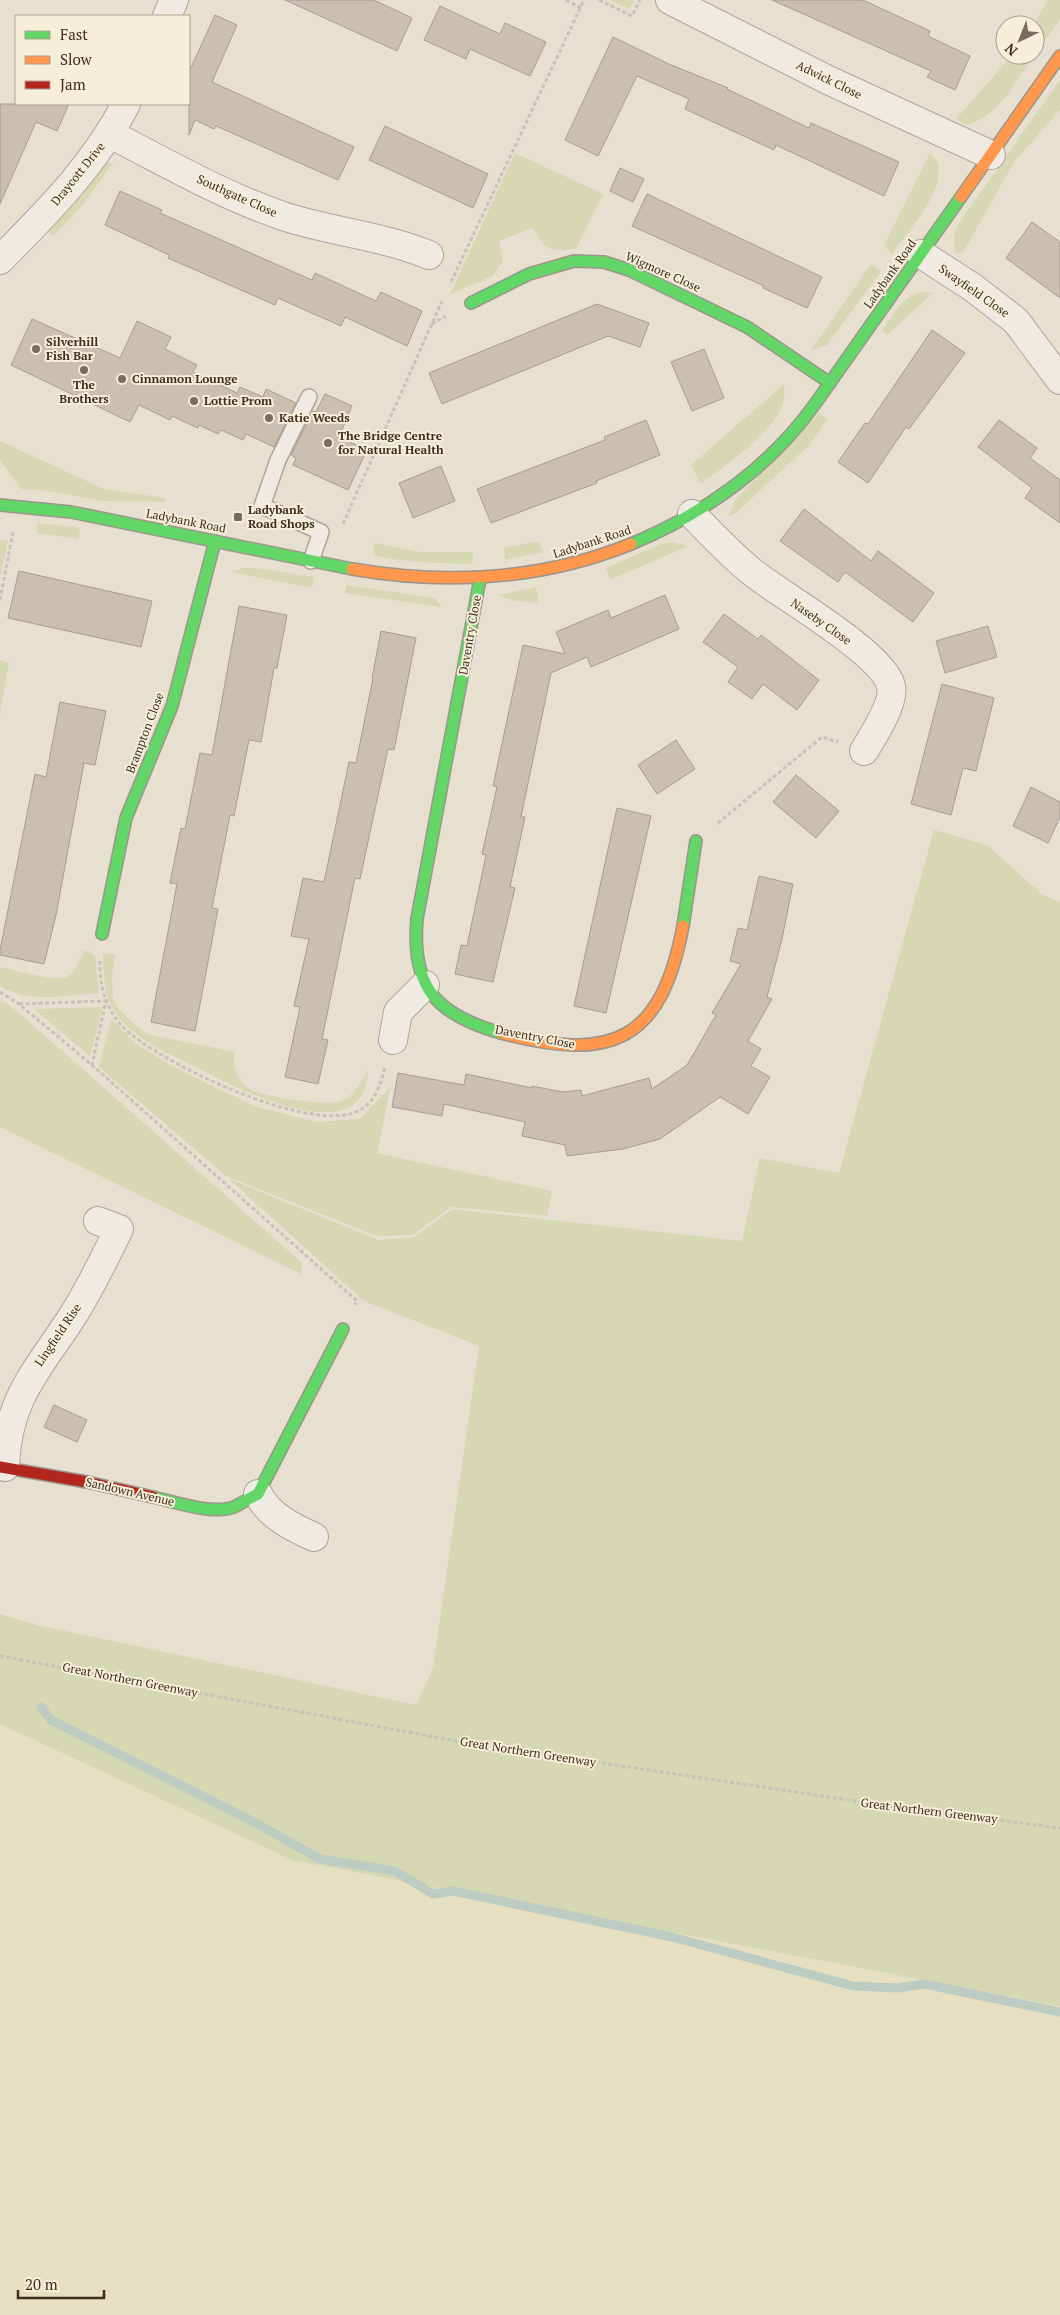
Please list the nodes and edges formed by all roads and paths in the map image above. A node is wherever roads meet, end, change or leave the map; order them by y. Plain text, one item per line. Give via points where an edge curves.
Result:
1 (174, 0) edge
2 (566, 0) edge
3 (599, 0) edge
4 (640, 0) edge
5 (670, 0) edge
6 (581, 8) dead end
7 (167, 15) edge
8 (1060, 56) edge
9 (125, 105) edge
10 (110, 134) junction
11 (991, 155) junction
12 (921, 254) junction
13 (429, 255) dead end
14 (0, 260) edge
15 (471, 303) dead end
16 (1060, 380) edge
17 (830, 383) junction
18 (309, 397) dead end
19 (0, 505) edge
20 (18, 505) junction
21 (692, 514) junction
22 (215, 541) junction
23 (311, 561) junction
24 (480, 579) junction
25 (0, 600) edge
26 (864, 751) joint
27 (696, 841) joint
28 (102, 934) joint
29 (426, 985) junction
30 (0, 992) edge
31 (106, 1001) junction
32 (19, 1004) junction
33 (393, 1040) joint
34 (92, 1065) junction
35 (98, 1221) dead end
36 (343, 1329) joint
37 (2, 1467) edge
38 (258, 1494) junction
39 (314, 1537) dead end
40 (0, 1656) edge
41 (1060, 1828) edge

1 - 7 street
2 - 6 path
3 - 4 path via 632,16
5 - 11 street, Adwick Close via 828,80
8 - 11 street, Ladybank Road
9 - 10 street, Draycott Drive
10 - 13 street, Southgate Close via 258,207 288,218 404,244
10 - 14 street, Draycott Drive via 67,192
11 - 12 street, Ladybank Road
12 - 16 street, Swayfield Close via 1016,321
12 - 17 street, Ladybank Road
15 - 17 street, Wigmore Close via 529,274 574,261 604,262 629,270 747,327
17 - 21 street, Ladybank Road via 778,447 730,488
18 - 23 lane via 278,460 262,506 321,532
19 - 20 street, Ladybank Road
20 - 22 street, Ladybank Road via 55,509
20 - 25 path
21 - 24 street, Ladybank Road via 640,541 586,561 540,572
21 - 26 street, Naseby Close via 730,554 868,655 888,676 892,688 890,699 878,729
22 - 23 street, Ladybank Road
22 - 28 street, Brampton Close via 172,706 126,818
23 - 24 street, Ladybank Road via 418,578
24 - 29 street, Daventry Close via 417,919 419,969
26 - 27 path via 822,737
27 - 29 street, Daventry Close via 681,933 667,985 651,1012 629,1032 595,1045 577,1047 474,1025 448,1010
28 - 31 path via 99,974
29 - 33 street via 398,1012
30 - 32 path
31 - 32 path
31 - 33 path via 122,1026 140,1042 218,1083 255,1099 305,1114 334,1116 362,1109 380,1087
31 - 34 path
32 - 34 path
34 - 36 path via 357,1301
35 - 37 street, Lingfield Rise via 119,1229 73,1316 24,1388 11,1422
36 - 38 street
37 - 38 street, Sandown Avenue via 220,1510
38 - 39 street via 272,1513
40 - 41 path, Great Northern Greenway via 461,1742 893,1807

